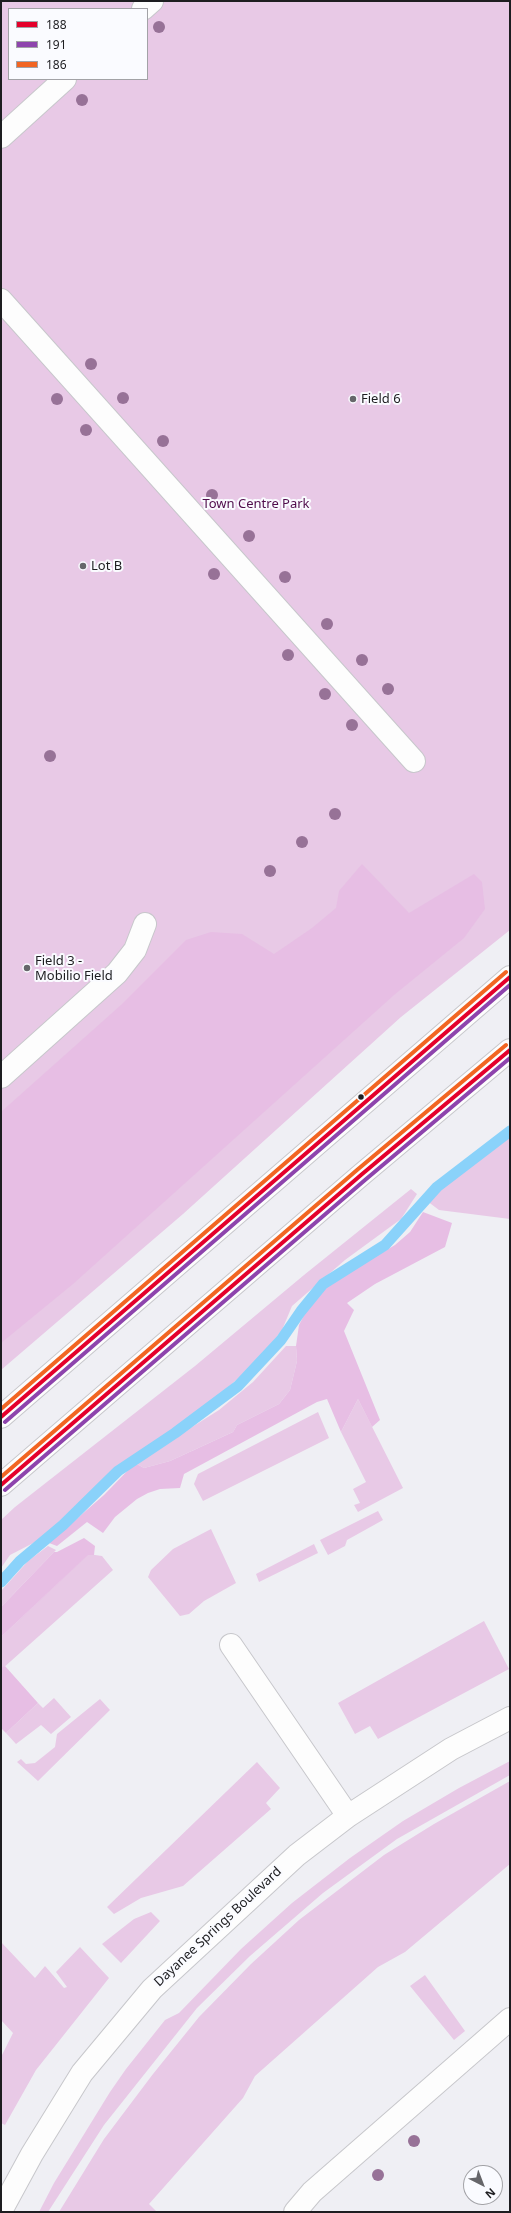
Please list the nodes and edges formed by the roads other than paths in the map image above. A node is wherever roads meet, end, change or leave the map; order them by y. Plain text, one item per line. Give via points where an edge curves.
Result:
1 (152, 1) edge
2 (144, 8) edge
3 (64, 80) edge
4 (1, 137) edge
5 (1, 300) edge
6 (414, 761) dead end
7 (146, 924) dead end
8 (510, 977) edge
9 (510, 1050) edge
10 (1, 1077) edge
11 (1, 1417) edge
12 (1, 1486) edge
13 (231, 1646) dead end
14 (510, 1718) edge
15 (348, 1816) junction
16 (510, 2019) edge
17 (1, 2211) edge
18 (295, 2212) edge

1 - 2 street
3 - 4 street
5 - 6 street
7 - 10 street via 135,950 117,973
8 - 11 street
9 - 12 street
13 - 15 street
14 - 15 street, Dayanee Springs Boulevard via 451,1749
15 - 17 street, Dayanee Springs Boulevard via 296,1855 152,1989 82,2073 32,2154
16 - 18 street via 312,2192

